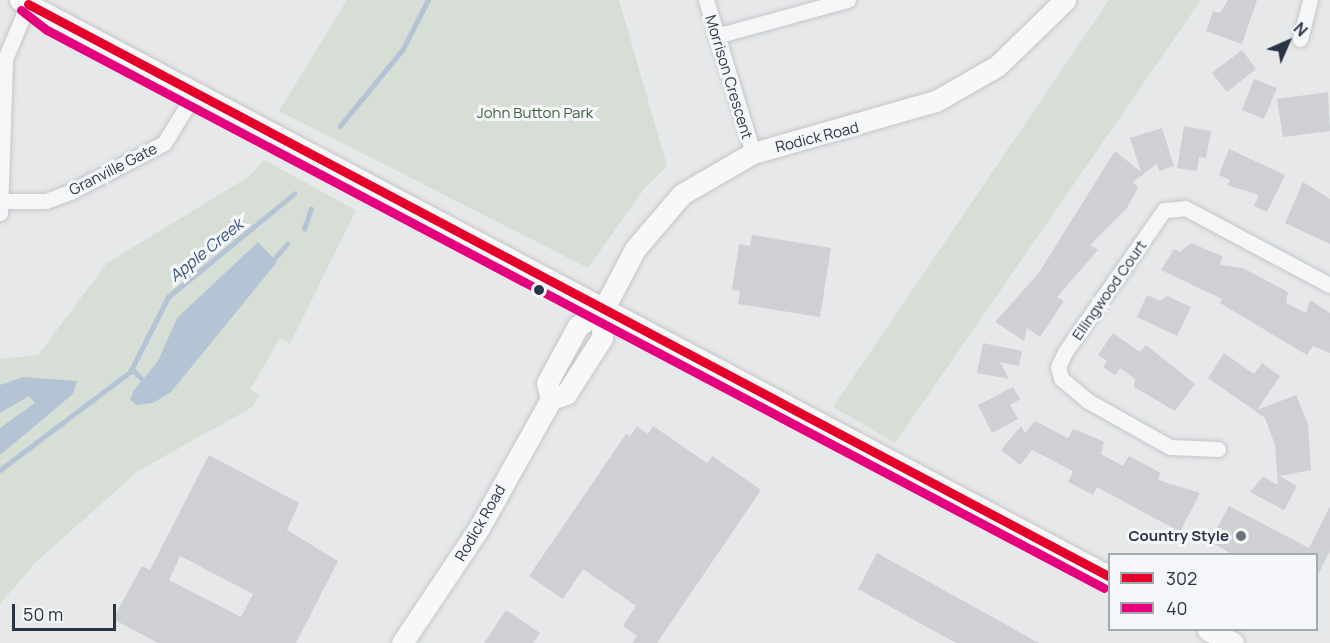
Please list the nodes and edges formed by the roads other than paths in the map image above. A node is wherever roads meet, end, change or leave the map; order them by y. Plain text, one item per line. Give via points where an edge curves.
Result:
1 (705, 0) edge
2 (848, 0) edge
3 (1065, 0) edge
4 (1310, 0) edge
5 (27, 1) edge
6 (716, 36) junction
7 (1300, 39) dead end
8 (195, 93) junction
9 (753, 153) junction
10 (2, 207) edge
11 (1330, 285) edge
12 (603, 310) junction
13 (1218, 449) dead end
14 (1108, 576) edge
15 (1210, 631) edge
16 (402, 643) edge
17 (1233, 643) edge

1 - 6 street, Morrison Crescent
2 - 6 street
3 - 9 main road, Rodick Road via 997,66 936,101
4 - 7 street
5 - 8 main road
5 - 10 street via 5,59
6 - 9 street, Morrison Crescent
8 - 10 street, Granville Gate via 164,143 62,195
8 - 12 main road
9 - 12 main road, Rodick Road via 699,182 649,228
11 - 13 street, Ellingwood Court via 1185,208 1164,210 1065,352 1058,367 1061,378 1088,401 1170,447
12 - 14 main road
12 - 16 main road, Rodick Road via 578,326 547,383 550,399 479,528
15 - 17 main road

